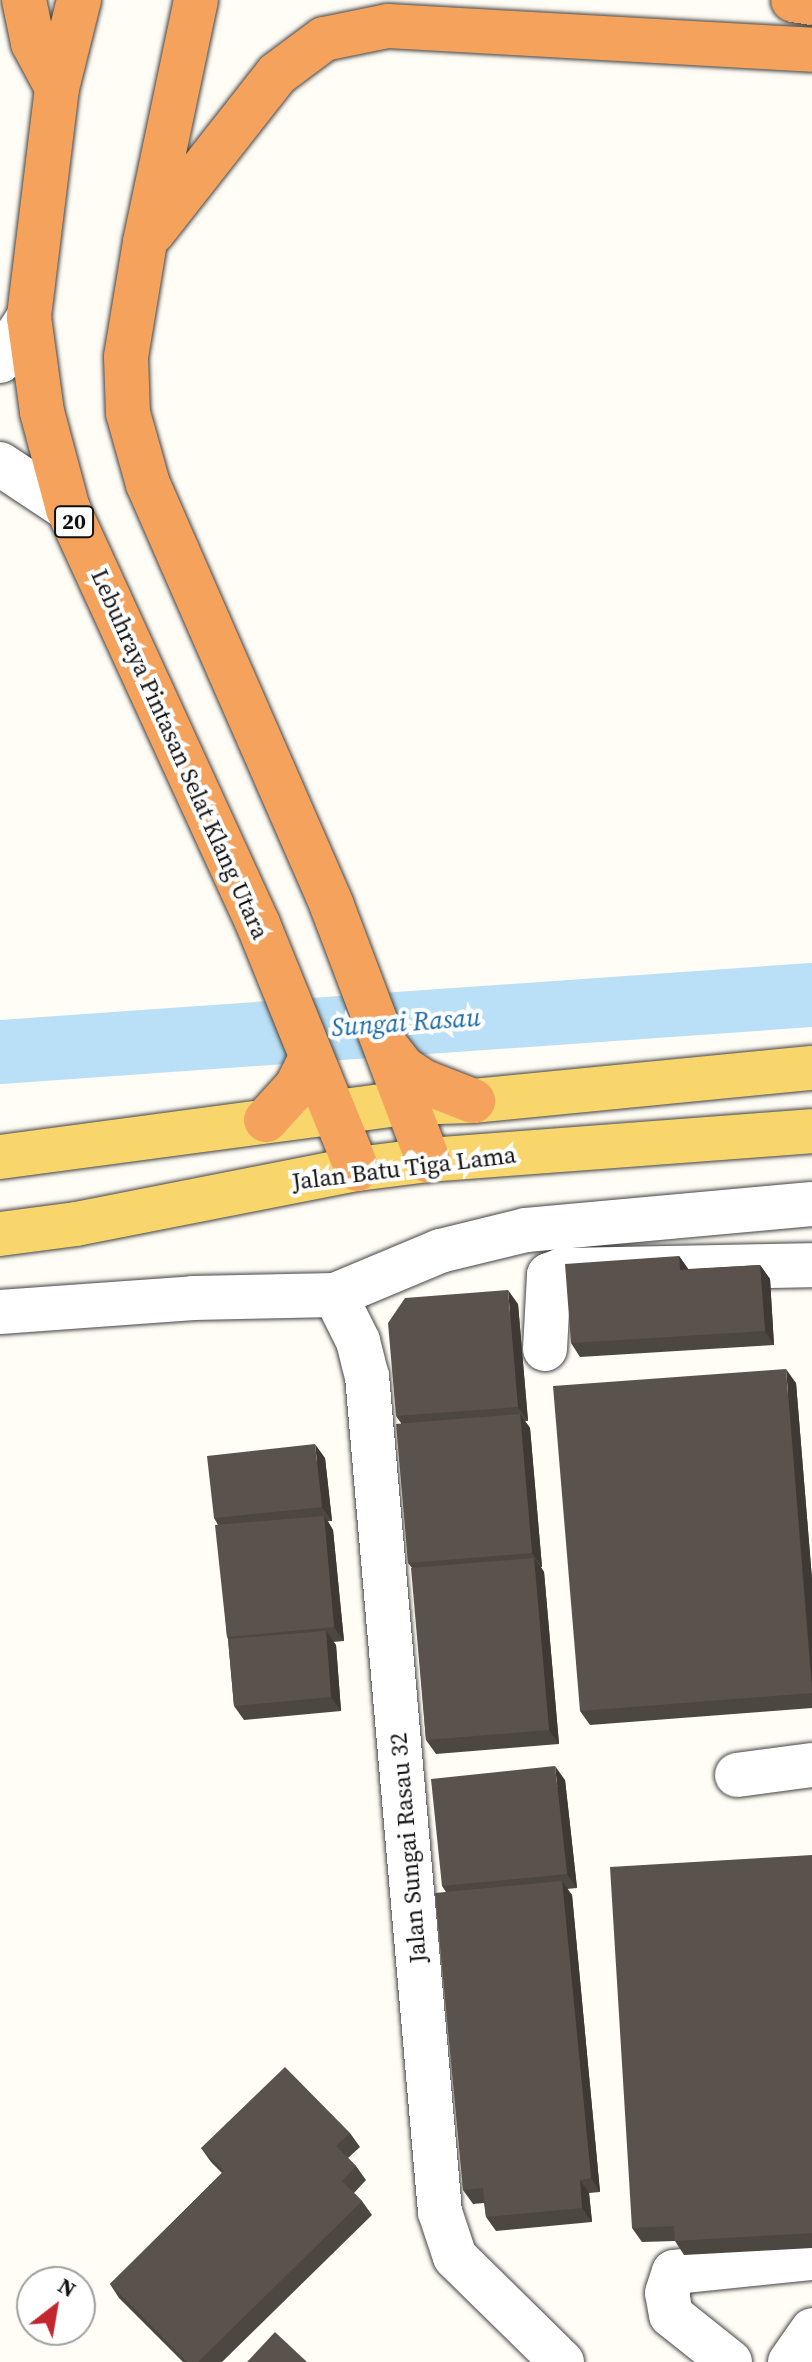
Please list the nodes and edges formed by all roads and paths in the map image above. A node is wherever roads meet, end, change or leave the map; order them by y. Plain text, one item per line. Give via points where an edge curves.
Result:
1 (24, 0) edge
2 (79, 0) edge
3 (196, 0) edge
4 (793, 0) edge
5 (812, 3) edge
6 (812, 50) edge
7 (57, 88) junction
8 (145, 242) junction
9 (29, 317) junction
10 (0, 361) edge
11 (0, 464) edge
12 (68, 509) junction
13 (812, 1068) edge
14 (396, 1071) junction
15 (315, 1083) junction
16 (812, 1131) edge
17 (0, 1157) edge
18 (428, 1160) junction
19 (357, 1169) junction
20 (812, 1204) edge
21 (0, 1234) edge
22 (812, 1265) edge
23 (335, 1295) junction
24 (0, 1312) edge
25 (545, 1349) dead end
26 (812, 1765) edge
27 (737, 1775) dead end
28 (812, 2258) edge
29 (812, 2330) edge
30 (562, 2362) edge
31 (730, 2362) edge
32 (790, 2362) edge

1 - 7 highway via 33,43
2 - 7 highway, Lebuhraya Pintasan Selat Klang Utara / 20
3 - 8 highway
4 - 5 highway
6 - 8 highway via 388,26 324,39 277,74
7 - 9 highway, Lebuhraya Pintasan Selat Klang Utara / 20
8 - 14 highway via 126,357 128,413 148,484 332,906
9 - 10 street
9 - 12 highway, Lebuhraya Pintasan Selat Klang Utara / 20 via 42,412
11 - 12 street
12 - 15 highway, Lebuhraya Pintasan Selat Klang Utara / 20 via 258,924
13 - 14 main road via 473,1101
14 - 15 main road
14 - 18 highway
15 - 17 main road via 266,1120
15 - 19 highway, Lebuhraya Pintasan Selat Klang Utara / 20
16 - 18 main road, Jalan Batu Tiga Lama
18 - 19 main road, Jalan Batu Tiga Lama
19 - 21 main road, Jalan Batu Tiga Lama
20 - 23 street via 526,1230 440,1251
22 - 25 street via 562,1270 549,1275
23 - 24 street via 193,1298
23 - 30 street, Jalan Sungai Rasau 32 via 358,1341 367,1376 440,2212 455,2257
26 - 27 street
28 - 31 street via 674,2272 667,2293 671,2315
29 - 32 street

